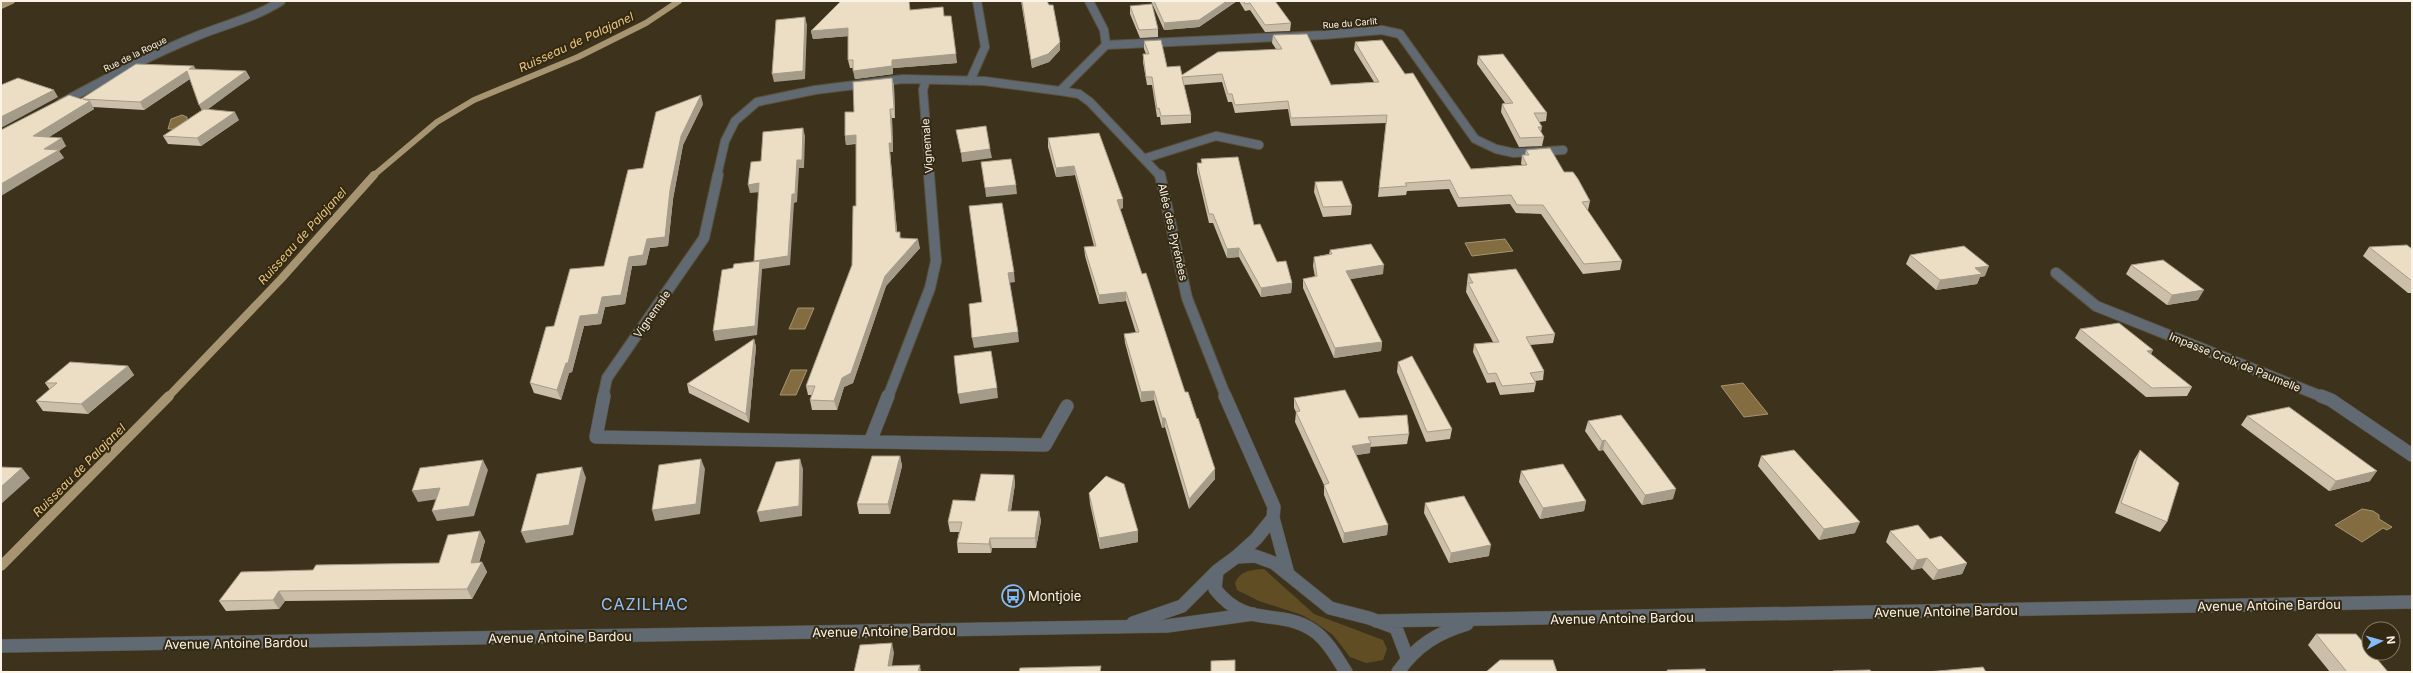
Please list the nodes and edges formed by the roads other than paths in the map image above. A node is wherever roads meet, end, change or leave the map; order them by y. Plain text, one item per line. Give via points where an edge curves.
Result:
1 (281, 1) edge
2 (977, 1) edge
3 (1089, 1) edge
4 (1106, 45) junction
5 (926, 80) junction
6 (970, 81) junction
7 (1060, 91) junction
8 (51, 108) edge
9 (1259, 145) dead end
10 (1563, 150) dead end
11 (1146, 158) junction
12 (2056, 272) dead end
13 (1067, 406) dead end
14 (870, 442) junction
15 (2412, 455) edge
16 (1273, 518) junction
17 (1236, 557) junction
18 (1216, 570) junction
19 (1288, 574) junction
20 (2412, 602) edge
21 (1253, 614) junction
22 (1479, 620) junction
23 (1376, 621) junction
24 (1118, 627) junction
25 (1, 646) edge
26 (1336, 656) junction
27 (1408, 657) junction
28 (1339, 672) edge
29 (1346, 672) edge
30 (1398, 672) edge

1 - 8 street, Rue de la Roque via 238,24 200,35 140,61
2 - 6 street via 985,46
3 - 4 street via 1104,30
4 - 7 street
4 - 10 street, Rue du Carlit via 1382,30 1400,34 1475,139 1514,154
5 - 6 street, Vignemale
5 - 14 street, Vignemale via 923,90 936,261 930,288
5 - 14 street, Vignemale via 903,79 815,90 757,102 735,121 725,141 704,238 607,378 596,437
6 - 7 street, Vignemale
7 - 11 street, Allée des Pyrénées via 1079,94 1090,102
9 - 11 street via 1216,136
11 - 16 street, Allée des Pyrénées via 1160,175 1187,298 1224,393 1265,483 1274,507
12 - 15 street, Impasse Croix de Paumelle via 2096,306 2331,400
13 - 14 street, Vignemale via 1045,445
16 - 17 street via 1256,539
16 - 19 street, Allée des Pyrénées
17 - 18 street, Avenue Antoine Bardou
17 - 19 street via 1255,556 1274,563
18 - 21 street via 1215,589 1230,605
18 - 24 street, Avenue Antoine Bardou via 1182,606 1161,615
19 - 23 street via 1330,608
20 - 22 street, Avenue Antoine Bardou
21 - 24 street, Avenue Antoine Bardou via 1167,626
21 - 26 street via 1284,618 1314,631
22 - 23 street, Avenue Antoine Bardou
22 - 27 street, Avenue Antoine Bardou via 1440,631
23 - 27 street via 1396,628
24 - 25 street, Avenue Antoine Bardou
26 - 28 street
26 - 29 street
27 - 30 street, Avenue Antoine Bardou

